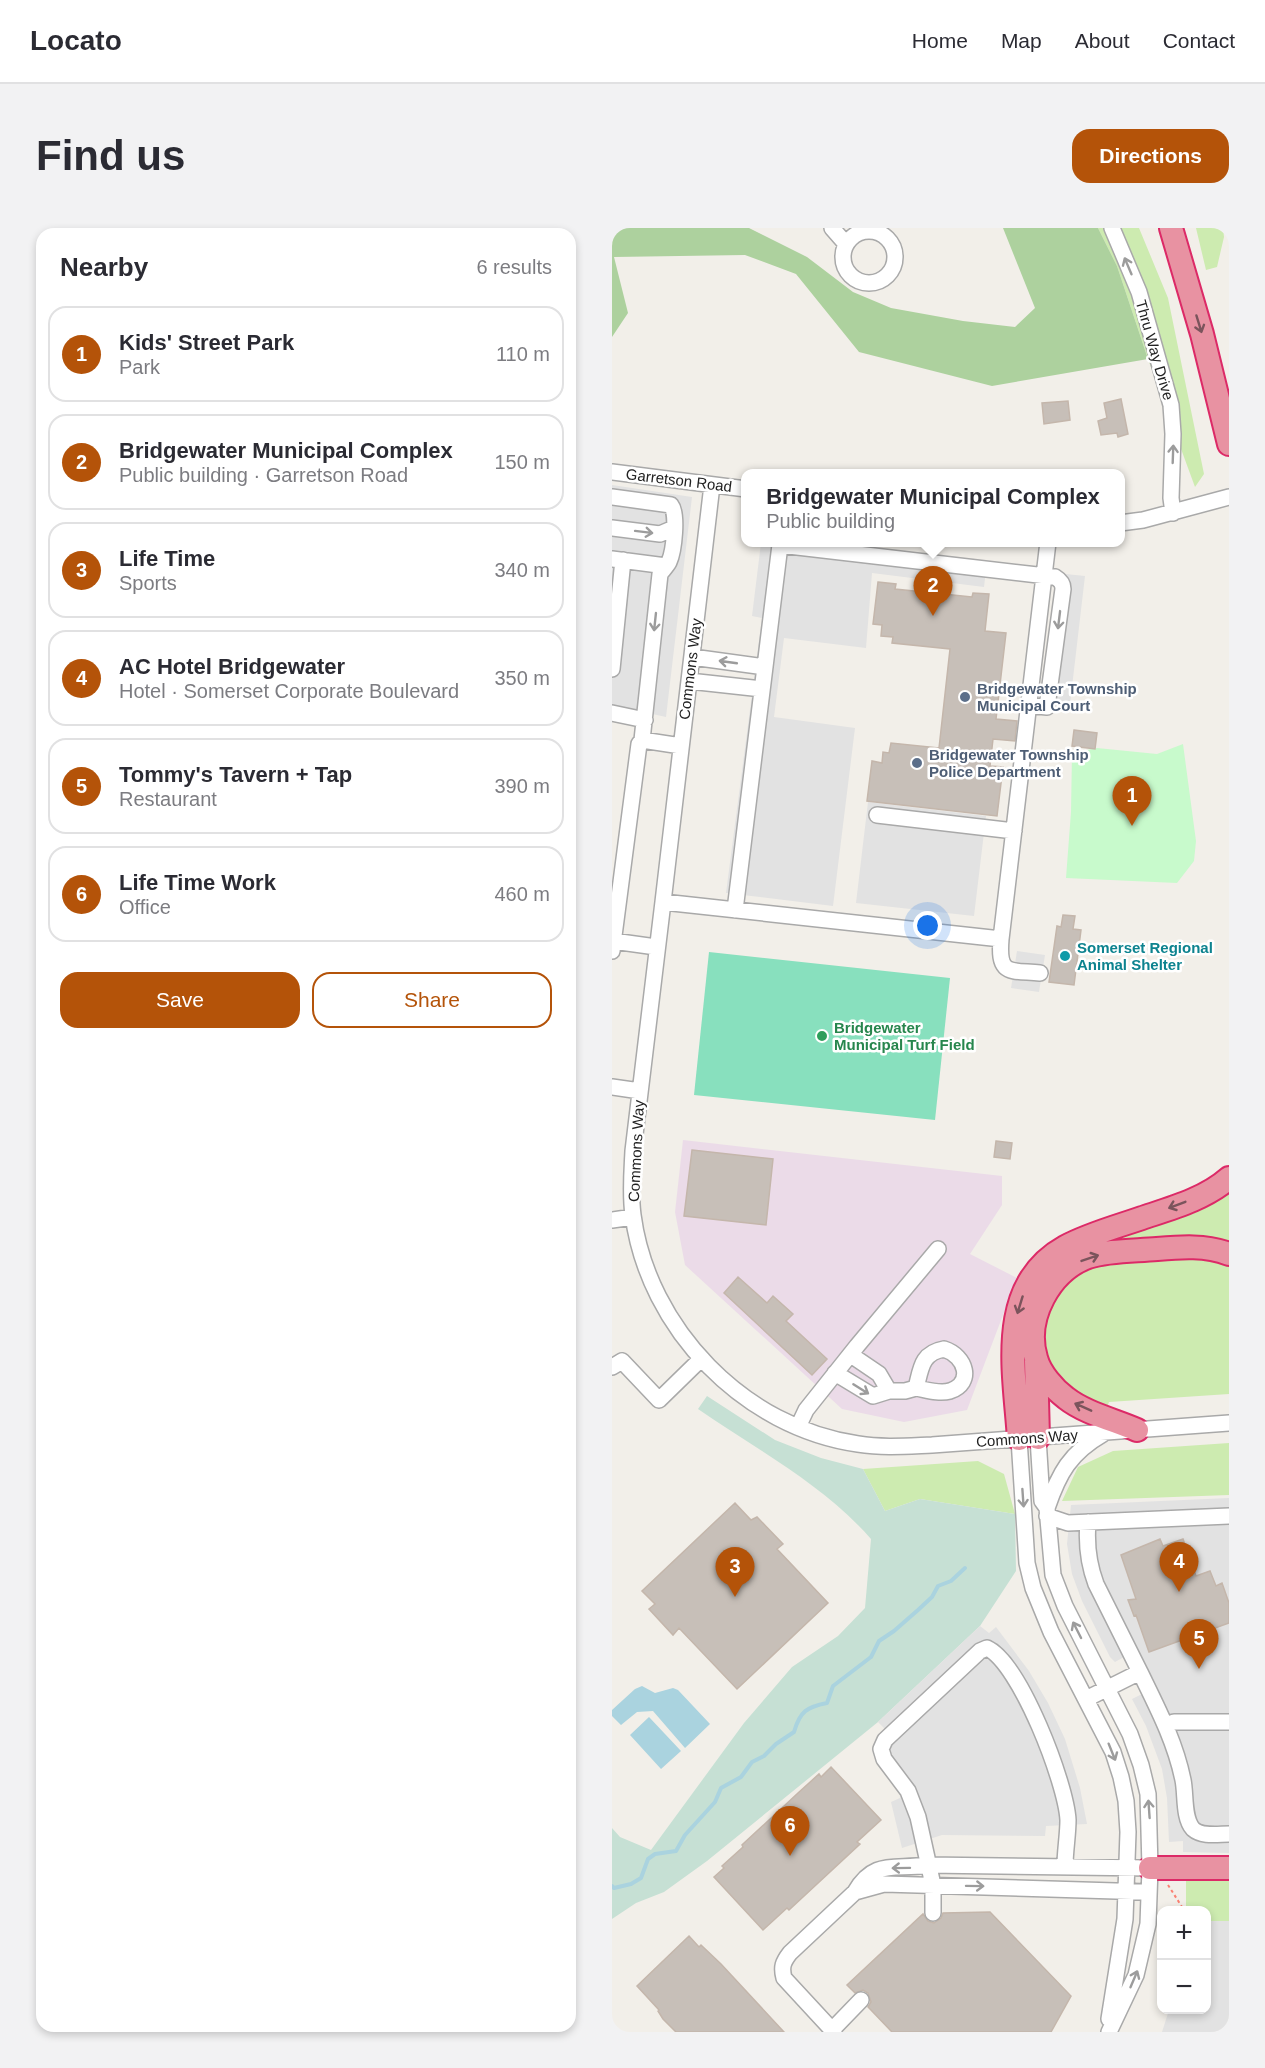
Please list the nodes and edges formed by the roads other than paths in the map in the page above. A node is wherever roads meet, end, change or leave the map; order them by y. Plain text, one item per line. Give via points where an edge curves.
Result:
1 (832, 228) edge
2 (1112, 228) edge
3 (1162, 228) edge
4 (1171, 228) edge
5 (846, 244) dead end
6 (1189, 289) junction
7 (1229, 444) edge
8 (612, 472) edge
9 (712, 485) junction
10 (741, 488) edge
11 (612, 497) edge
12 (1229, 497) edge
13 (1173, 513) junction
14 (1125, 522) edge
15 (612, 528) edge
16 (674, 528) junction
17 (780, 547) edge
18 (797, 547) edge
19 (1048, 547) edge
20 (618, 560) edge
21 (666, 566) junction
22 (1044, 576) junction
23 (692, 657) junction
24 (765, 667) junction
25 (612, 669) edge
26 (689, 681) junction
27 (762, 689) junction
28 (612, 713) edge
29 (645, 720) junction
30 (642, 740) junction
31 (681, 746) junction
32 (877, 815) dead end
33 (1014, 831) junction
34 (663, 902) junction
35 (735, 910) junction
36 (1001, 939) junction
37 (613, 946) edge
38 (656, 947) junction
39 (1040, 973) dead end
40 (612, 1087) edge
41 (640, 1091) junction
42 (1229, 1178) edge
43 (633, 1217) junction
44 (612, 1220) edge
45 (938, 1249) dead end
46 (1229, 1254) edge
47 (851, 1355) junction
48 (1036, 1358) junction
49 (700, 1359) junction
50 (612, 1367) edge
51 (835, 1373) junction
52 (916, 1388) dead end
53 (889, 1391) junction
54 (1229, 1423) edge
55 (798, 1427) junction
56 (1137, 1430) junction
57 (1107, 1432) junction
58 (1029, 1439) junction
59 (1047, 1512) junction
60 (1229, 1516) edge
61 (1088, 1522) junction
62 (1140, 1672) junction
63 (1108, 1689) junction
64 (1086, 1699) junction
65 (1229, 1722) edge
66 (1166, 1725) junction
67 (1229, 1834) edge
68 (927, 1865) junction
69 (1065, 1866) junction
70 (1127, 1868) junction
71 (1229, 1868) edge
72 (1157, 1874) junction
73 (933, 1885) junction
74 (1126, 1891) junction
75 (855, 1892) junction
76 (1149, 1892) junction
77 (933, 1913) dead end
78 (861, 2000) dead end
79 (833, 2031) edge
80 (1108, 2032) edge

1 - 5 street
13 -> 2 street, Thru Way Drive via 1171,405 1138,292
3 - 6 highway
4 - 6 highway
6 -> 7 highway
8 - 9 street, Garretson Road
9 - 10 street, Garretson Road
9 - 23 street, Commons Way
11 - 16 street via 671,505
12 - 13 street
13 - 14 street
15 -> 16 street via 660,534
16 - 21 street
17 - 24 street
18 - 22 street
19 - 22 street
20 - 21 street
20 - 25 street
21 -> 29 street via 660,574
22 - 33 street
24 -> 23 street
23 - 26 street, Commons Way
24 - 27 street
26 - 27 street
26 - 31 street, Commons Way
27 - 35 street
28 - 29 street
29 - 30 street
30 - 31 street
30 - 37 street
31 - 34 street, Commons Way
32 - 33 street
33 - 36 street
34 - 35 street
34 - 38 street, Commons Way
35 - 36 street
36 - 39 street via 1000,958 1007,969
37 - 38 street
38 - 41 street, Commons Way
40 - 41 street
41 - 43 street, Commons Way via 631,1185
42 -> 58 highway via 1182,1204 1069,1245 1033,1277 1019,1305 1014,1334 1014,1368
43 - 44 street
43 - 49 street, Commons Way via 655,1287 670,1317
45 - 47 street
48 -> 46 highway via 1034,1336 1044,1294 1074,1264 1102,1254 1183,1247
47 - 51 street
47 - 53 street via 879,1374
56 -> 48 highway via 1065,1398
48 - 58 highway
49 - 50 street via 659,1400 622,1361
49 - 55 street, Commons Way via 747,1399
51 -> 53 street via 873,1396
51 - 55 street via 806,1410
52 - 53 street
54 - 56 street, Commons Way
55 - 58 street, Commons Way via 874,1446
56 - 57 street, Commons Way
57 - 58 street, Commons Way
57 - 59 street via 1070,1460 1055,1486
58 - 59 street
58 -> 64 street via 1027,1563 1051,1632
59 - 61 street via 1068,1523
63 -> 59 street via 1053,1575
60 - 61 street
61 - 62 street via 1087,1553 1093,1577
62 - 63 street
62 - 66 street
63 - 64 street
72 -> 63 street via 1142,1765
64 -> 70 street via 1121,1776 1128,1817
65 - 66 street
66 - 67 street via 1183,1778 1189,1824 1202,1833
68 - 69 street
68 - 69 street via 918,1817 908,1791 881,1749 885,1740 987,1648 1000,1658 1023,1693 1058,1774 1068,1819
68 - 73 street
68 -> 75 street via 872,1871
69 - 70 street
70 - 72 street
70 - 74 street
71 - 72 highway
72 - 76 street
73 -> 74 street
73 - 75 street via 884,1884
73 - 77 street
74 - 76 street
74 - 80 street
75 - 79 street via 783,1961 782,1970 789,1984
80 -> 76 street via 1136,1975 1148,1923
78 - 79 street

